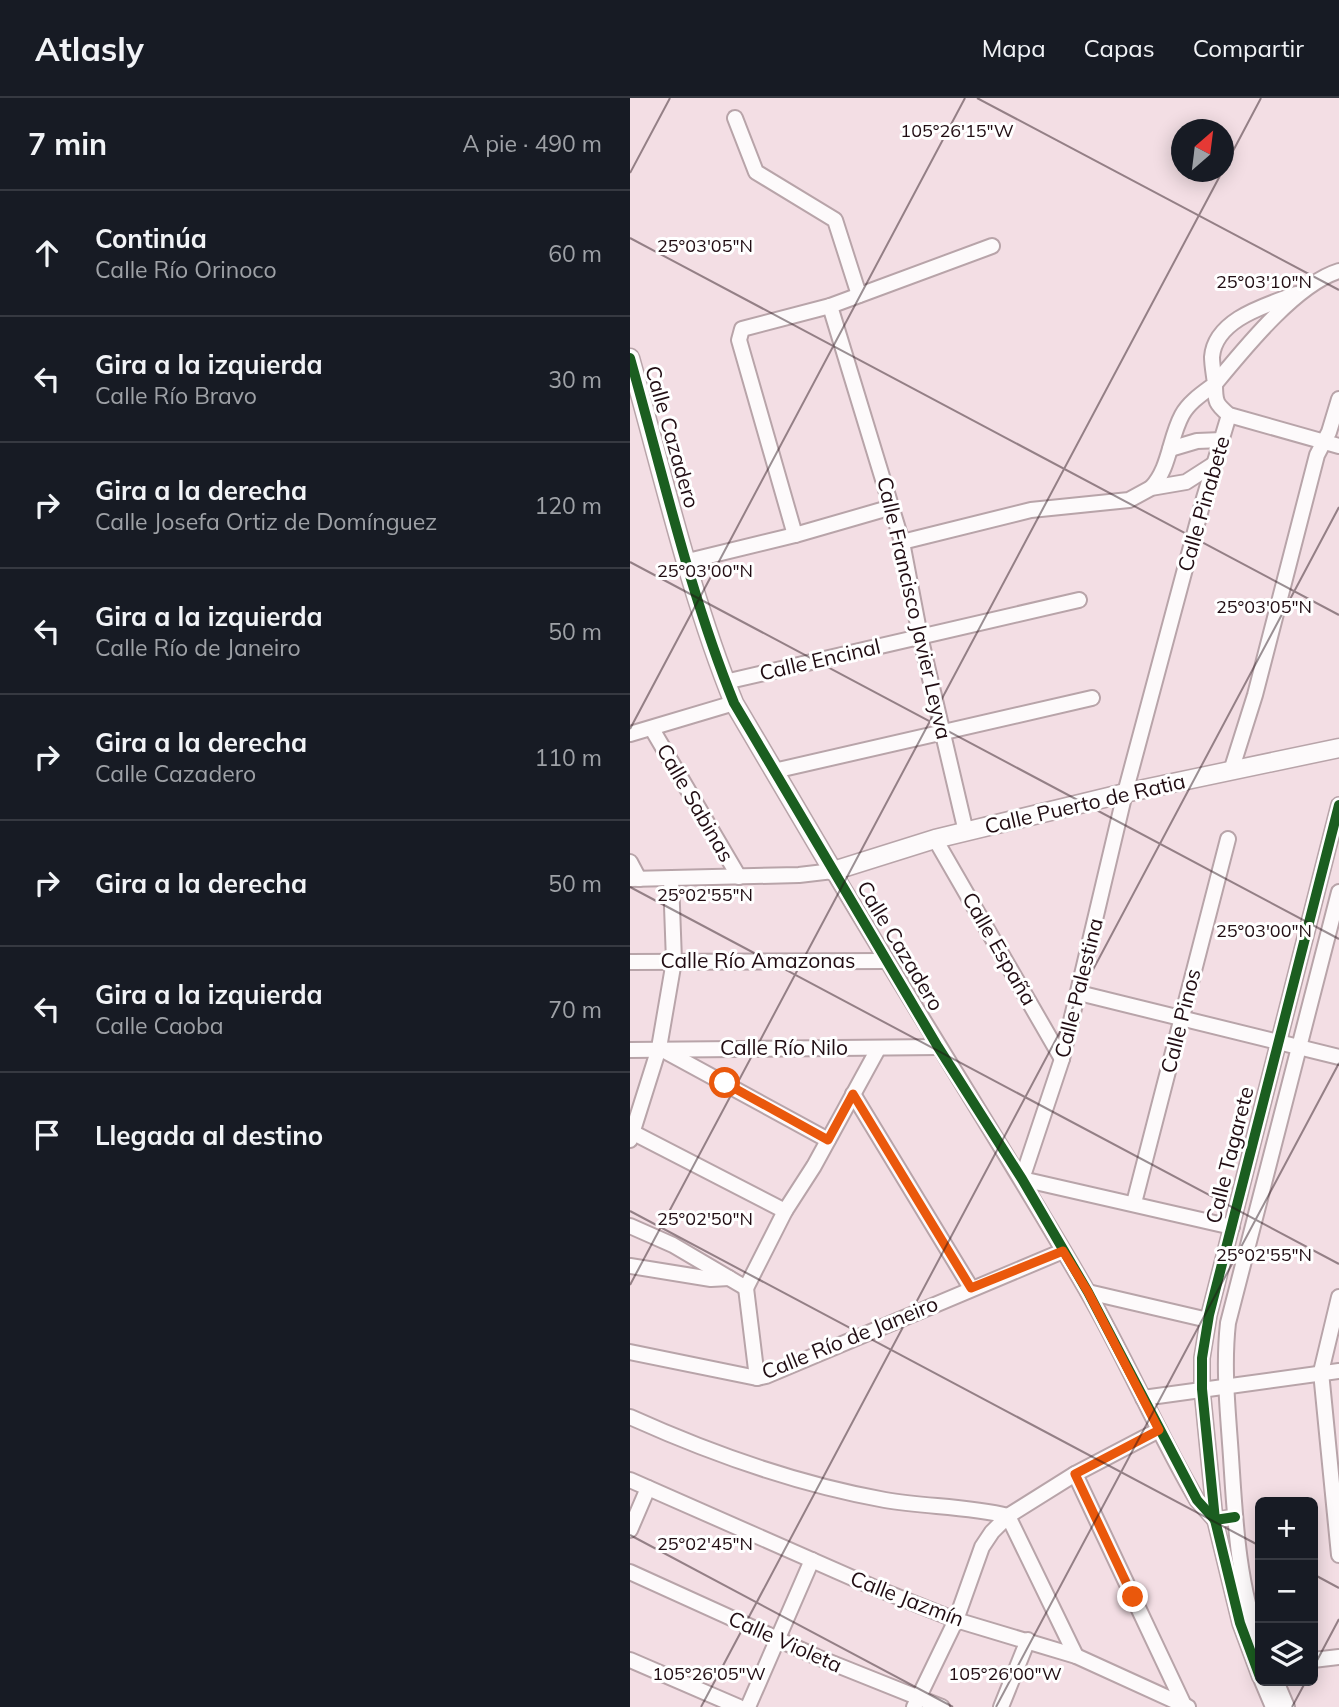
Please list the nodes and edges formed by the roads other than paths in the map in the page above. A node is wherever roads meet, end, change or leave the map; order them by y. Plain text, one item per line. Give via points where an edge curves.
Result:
1 (735, 118) dead end
2 (992, 246) dead end
3 (1339, 271) edge
4 (1304, 291) junction
5 (859, 295) junction
6 (830, 306) junction
7 (630, 358) edge
8 (1215, 384) junction
9 (1339, 399) edge
10 (1229, 415) junction
11 (1222, 440) junction
12 (1324, 442) junction
13 (1339, 446) edge
14 (1170, 449) junction
15 (1214, 464) junction
16 (1151, 488) junction
17 (892, 507) junction
18 (795, 535) junction
19 (902, 542) junction
20 (688, 561) junction
21 (1079, 600) dead end
22 (920, 636) junction
23 (725, 682) junction
24 (1092, 698) dead end
25 (734, 704) junction
26 (652, 729) junction
27 (943, 731) junction
28 (630, 734) edge
29 (1339, 748) edge
30 (774, 771) junction
31 (1231, 771) junction
32 (1125, 793) junction
33 (1339, 805) edge
34 (966, 832) junction
35 (935, 839) junction
36 (1228, 839) dead end
37 (630, 862) edge
38 (833, 871) junction
39 (739, 877) junction
40 (635, 879) edge
41 (671, 879) junction
42 (1339, 892) edge
43 (674, 961) junction
44 (886, 961) junction
45 (630, 962) edge
46 (1079, 993) junction
47 (1182, 1018) junction
48 (1278, 1042) junction
49 (938, 1047) junction
50 (1299, 1047) junction
51 (659, 1048) junction
52 (878, 1049) junction
53 (630, 1050) edge
54 (1339, 1057) edge
55 (1062, 1059) junction
56 (853, 1094) junction
57 (631, 1134) edge
58 (828, 1140) junction
59 (1022, 1179) junction
60 (1135, 1203) junction
61 (785, 1211) junction
62 (630, 1226) edge
63 (1232, 1227) junction
64 (1063, 1251) junction
65 (630, 1266) edge
66 (731, 1278) junction
67 (746, 1288) junction
68 (971, 1288) junction
69 (1088, 1292) junction
70 (1339, 1297) edge
71 (1208, 1320) junction
72 (630, 1352) edge
73 (1339, 1371) edge
74 (1321, 1372) junction
75 (757, 1378) junction
76 (1225, 1386) junction
77 (1202, 1389) junction
78 (1143, 1398) junction
79 (630, 1417) edge
80 (1159, 1430) junction
81 (1075, 1474) junction
82 (630, 1480) edge
83 (648, 1488) junction
84 (1008, 1516) junction
85 (1235, 1517) junction
86 (1215, 1520) junction
87 (630, 1530) edge
88 (1339, 1555) edge
89 (812, 1560) junction
90 (630, 1572) edge
91 (956, 1620) junction
92 (1255, 1628) edge
93 (778, 1639) junction
94 (1028, 1640) junction
95 (1076, 1656) junction
96 (1339, 1657) edge
97 (1318, 1659) edge
98 (630, 1660) edge
99 (1255, 1661) edge
100 (1265, 1686) edge
101 (1278, 1686) edge
102 (917, 1703) edge
103 (1186, 1706) edge
104 (739, 1707) edge
105 (748, 1707) edge
106 (942, 1707) edge
107 (1001, 1707) edge
108 (1273, 1707) edge
109 (1287, 1707) edge

1 - 5 street via 756,172 835,220
2 - 5 street
3 - 4 street
4 - 8 street
4 - 8 street via 1230,323 1212,356
5 - 6 street
6 - 17 street, Calle Francisco Javier Leyva
6 - 18 street via 742,329 739,334
7 - 20 street, Calle Cazadero
8 - 10 street, Calle Pinabete via 1217,405
8 - 14 street via 1182,415
9 - 12 street
10 - 11 street, Calle Pinabete
10 - 12 street
11 - 14 street
11 - 15 street, Calle Pinabete
12 - 13 street
12 - 31 street
14 - 16 street
15 - 16 street via 1186,482
15 - 32 street, Calle Pinabete
16 - 19 street via 1129,500 1031,510
17 - 18 street
17 - 19 street, Calle Francisco Javier Leyva
18 - 20 street
19 - 22 street, Calle Francisco Javier Leyva
20 - 23 street, Calle Cazadero
21 - 22 street, Calle Encinal
22 - 23 street, Calle Encinal
22 - 27 street, Calle Francisco Javier Leyva
23 - 25 street, Calle Cazadero
24 - 27 street
25 - 26 street
25 - 30 street, Calle Cazadero
26 - 28 street
26 - 39 street, Calle Sabinas
27 - 30 street
27 - 34 street, Calle Francisco Javier Leyva
29 - 31 street, Calle Puerto de Ratia
30 - 38 street, Calle Cazadero
31 - 32 street, Calle Puerto de Ratia
32 - 34 street, Calle Puerto de Ratia
32 - 46 street, Calle Palestina
33 - 48 street, Calle Tagarete
34 - 35 street, Calle Puerto de Ratia
35 - 38 street, Calle Puerto de Ratia
35 - 55 street, Calle España
36 - 47 street, Calle Pinos
37 - 40 street
38 - 39 street
38 - 44 street, Calle Cazadero
39 - 41 street
40 - 41 street
41 - 43 street
42 - 50 street, Calle Tagarete
43 - 44 street, Calle Río Amazonas
43 - 45 street, Calle Río Amazonas
43 - 51 street
44 - 49 street, Calle Cazadero
46 - 47 street
46 - 55 street, Calle Palestina
47 - 48 street
47 - 60 street, Calle Pinos
48 - 50 street
48 - 63 street, Calle Tagarete
49 - 52 street, Calle Río Nilo
49 - 59 street, Calle Cazadero
50 - 54 street
50 - 76 street, Calle Tagarete via 1228,1323
51 - 52 street, Calle Río Nilo
51 - 53 street, Calle Río Nilo
51 - 57 street
51 - 58 street
52 - 56 street
55 - 59 street, Calle Palestina
56 - 58 street
56 - 68 street
57 - 61 street
58 - 61 street
59 - 60 street
59 - 64 street, Calle Cazadero
60 - 63 street
61 - 67 street
62 - 66 street
63 - 71 street, Calle Tagarete
64 - 68 street, Calle Río de Janeiro
64 - 69 street, Calle Cazadero
65 - 66 street
66 - 67 street
67 - 75 street
68 - 75 street, Calle Río de Janeiro
69 - 71 street
69 - 78 street, Calle Cazadero
70 - 74 street
71 - 77 street, Calle Tagarete
72 - 75 street, Calle Río de Janeiro
73 - 74 street
74 - 76 street
74 - 88 street
76 - 77 street
76 - 85 street, Calle Tagarete
77 - 78 street
77 - 86 street, Calle Tagarete
78 - 80 street, Calle Cazadero
79 - 84 street via 724,1457 787,1476 884,1500
80 - 81 street
80 - 86 street, Calle Cazadero via 1197,1500
81 - 84 street
81 - 103 street
82 - 83 street, Calle Jazmín
83 - 87 street
83 - 89 street, Calle Jazmín
84 - 91 street via 982,1547
84 - 95 street
85 - 86 street
85 - 92 street
86 - 99 street, Calle Cazadero via 1240,1623
89 - 91 street, Calle Jazmín
89 - 93 street
90 - 93 street, Calle Violeta
91 - 94 street, Calle Jazmín
91 - 102 street
93 - 102 street, Calle Violeta
93 - 105 street
94 - 95 street, Calle Jazmín
94 - 107 street
95 - 103 street, Calle Jazmín
96 - 97 street
98 - 104 street
100 - 108 street, Calle Cazadero
101 - 109 street
102 - 106 street, Calle Violeta

